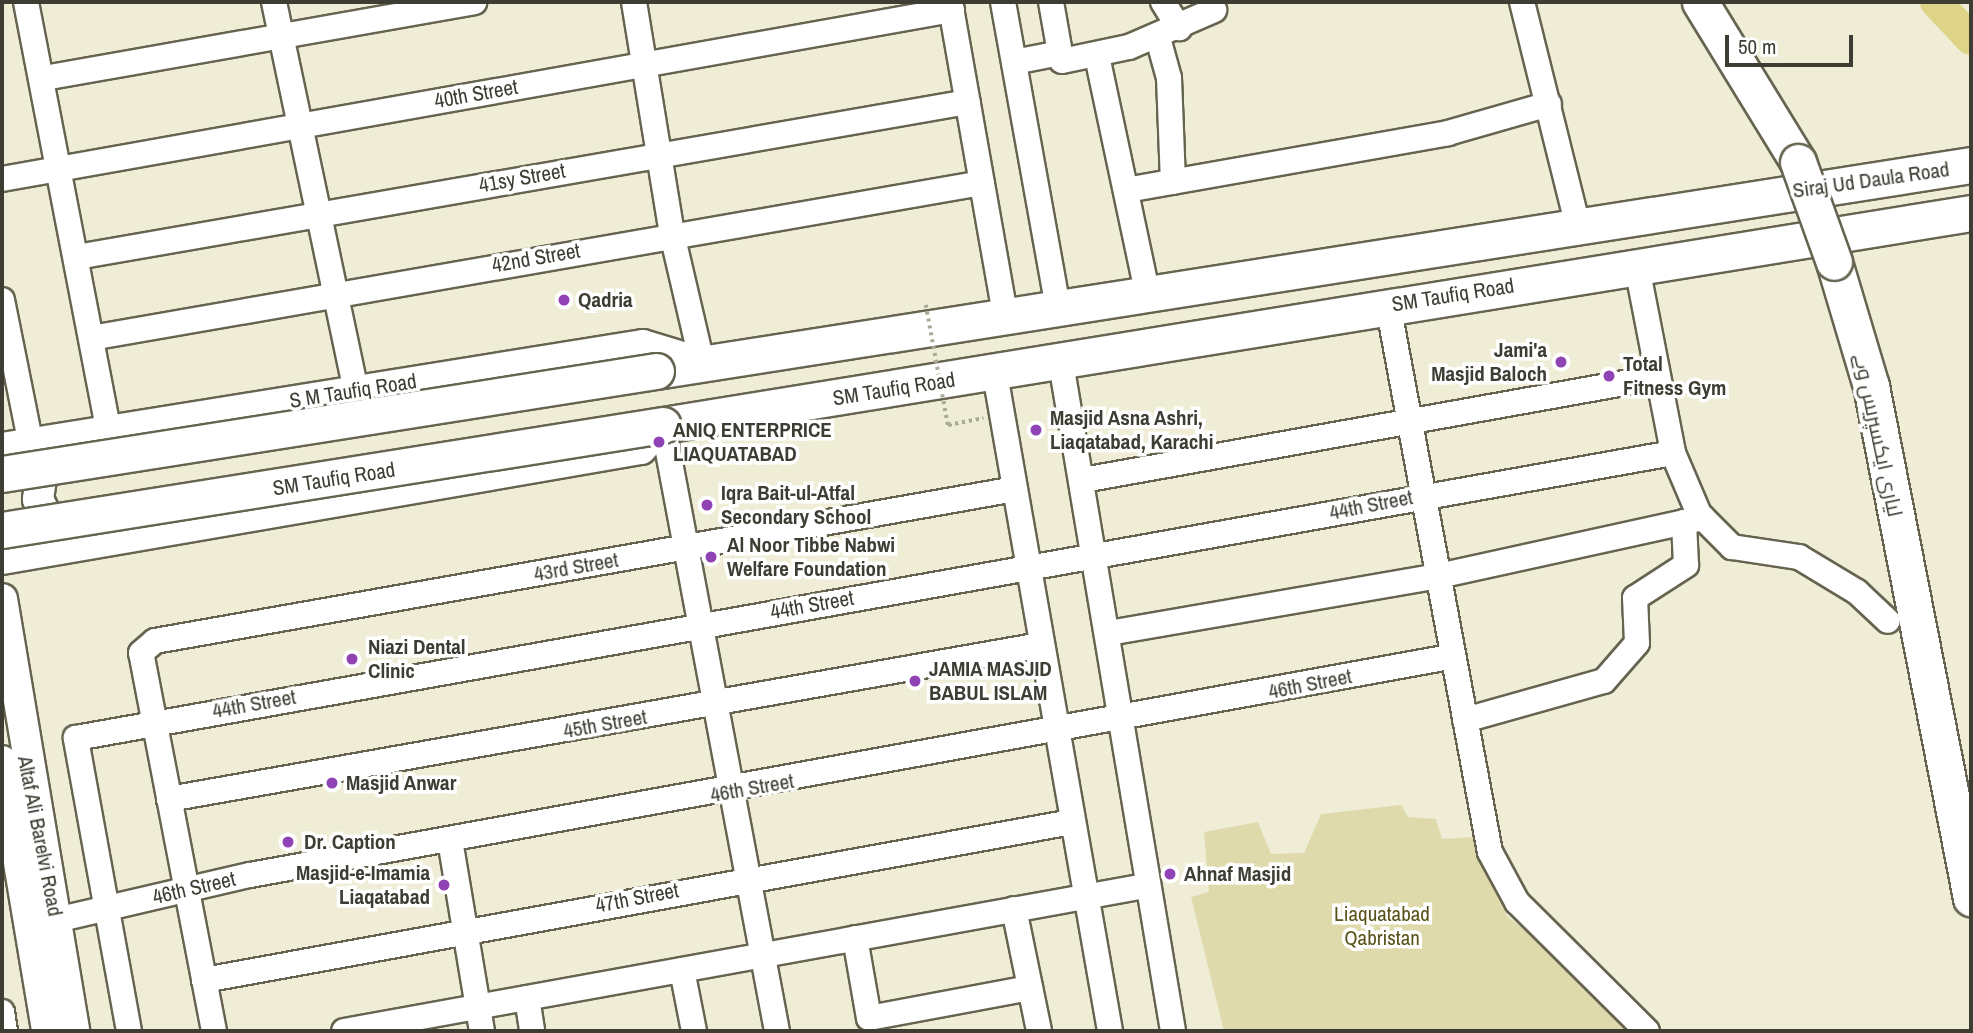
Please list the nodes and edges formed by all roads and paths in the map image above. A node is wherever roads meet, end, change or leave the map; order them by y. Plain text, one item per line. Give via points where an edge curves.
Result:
1 (26, 2) edge
2 (274, 2) edge
3 (474, 2) edge
4 (634, 2) edge
5 (1003, 2) edge
6 (1051, 2) edge
7 (1163, 2) edge
8 (1522, 2) edge
9 (1700, 2) edge
10 (951, 6) edge
11 (1214, 10) dead end
12 (1168, 33) junction
13 (280, 36) junction
14 (1060, 53) junction
15 (1097, 56) junction
16 (1014, 62) junction
17 (645, 64) junction
18 (44, 78) junction
19 (968, 102) junction
20 (1549, 104) junction
21 (304, 124) junction
22 (660, 155) junction
23 (1971, 165) edge
24 (61, 168) junction
25 (2, 179) edge
26 (1173, 182) junction
27 (982, 183) junction
28 (1126, 190) junction
29 (321, 213) junction
30 (1971, 213) edge
31 (1578, 227) junction
32 (672, 234) junction
33 (77, 257) junction
34 (1637, 267) junction
35 (336, 292) junction
36 (1148, 296) junction
37 (2, 300) edge
38 (1388, 304) junction
39 (926, 306) dead end
40 (1059, 312) junction
41 (1006, 321) junction
42 (91, 338) junction
43 (702, 363) junction
44 (1061, 363) junction
45 (995, 374) junction
46 (1658, 377) junction
47 (359, 405) junction
48 (982, 418) dead end
49 (1412, 420) junction
50 (663, 425) junction
51 (109, 433) junction
52 (39, 444) junction
53 (2, 447) edge
54 (1673, 453) junction
55 (2, 474) edge
56 (1083, 480) junction
57 (1015, 489) junction
58 (1427, 495) junction
59 (1693, 520) junction
60 (2, 530) edge
61 (685, 548) junction
62 (65, 549) junction
63 (1096, 557) junction
64 (2, 559) edge
65 (1028, 567) junction
66 (1439, 576) junction
67 (2, 599) edge
68 (1888, 621) dead end
69 (699, 624) junction
70 (1109, 633) junction
71 (1041, 645) junction
72 (1450, 657) junction
73 (714, 705) junction
74 (1124, 719) junction
75 (1465, 720) junction
76 (155, 721) junction
77 (1055, 732) junction
78 (2, 761) edge
79 (730, 792) junction
80 (169, 799) junction
81 (1072, 822) junction
82 (450, 840) junction
83 (747, 877) junction
84 (1145, 886) junction
85 (186, 891) junction
86 (1083, 897) junction
87 (1971, 898) edge
88 (107, 908) junction
89 (1014, 909) junction
90 (55, 920) junction
91 (466, 930) junction
92 (855, 938) junction
93 (762, 955) junction
94 (682, 970) junction
95 (204, 980) junction
96 (1030, 988) junction
97 (527, 998) junction
98 (477, 1007) junction
99 (2, 1012) edge
100 (5, 1031) edge
101 (47, 1031) edge
102 (74, 1031) edge
103 (130, 1031) edge
104 (214, 1031) edge
105 (344, 1031) edge
106 (481, 1031) edge
107 (533, 1031) edge
108 (694, 1031) edge
109 (777, 1031) edge
110 (1039, 1031) edge
111 (1110, 1031) edge
112 (1173, 1031) edge
113 (1647, 1031) edge

1 - 18 street
2 - 13 street
3 - 13 street
4 - 17 street
5 - 16 street
6 - 14 street
7 - 12 street
8 - 20 street
9 - 87 highway, لیاری ایکسپریس وے, bridge via 1798,162 1842,285 1871,386
10 - 17 street, 40th Street
10 - 19 street
11 - 12 street
12 - 15 street
12 - 26 street
13 - 18 street
13 - 21 street
14 - 15 street via 1062,61
14 - 16 street
15 - 28 street
16 - 40 street
17 - 21 street, 40th Street
17 - 22 street
18 - 24 street
19 - 22 street, 41sy Street
19 - 27 street
20 - 26 street via 1448,133
20 - 31 street
21 - 24 street, 40th Street
21 - 29 street
22 - 29 street, 41sy Street
22 - 32 street
23 - 31 highway, Siraj Ud Daula Road
24 - 25 street, 40th Street
24 - 33 street
26 - 28 street
27 - 32 street, 42nd Street
27 - 41 street
28 - 36 street
29 - 33 street, 41sy Street
29 - 35 street
30 - 34 highway, SM Taufiq Road
31 - 36 highway, Siraj Ud Daula Road
32 - 35 street, 42nd Street
32 - 43 street
33 - 42 street
34 - 38 highway, SM Taufiq Road
34 - 46 street
35 - 42 street, 42nd Street
35 - 47 street
36 - 40 highway, Siraj Ud Daula Road
37 - 52 street
38 - 44 highway, SM Taufiq Road
38 - 49 street
39 - 48 path, bridge via 948,425
40 - 41 highway, Siraj Ud Daula Road
41 - 43 highway, Siraj Ud Daula Road
42 - 51 street
43 - 47 highway, Siraj Ud Daula Road, bridge
43 - 47 main road, S M Taufiq Road via 643,345
44 - 45 highway, SM Taufiq Road
44 - 56 street
45 - 50 highway, SM Taufiq Road
45 - 57 street
46 - 49 street
46 - 54 street
47 - 51 main road, S M Taufiq Road
47 - 55 highway, Siraj Ud Daula Road, bridge
49 - 56 street
49 - 58 street
50 - 60 highway, SM Taufiq Road, bridge
50 - 61 street
50 - 62 main road via 641,449
51 - 52 main road, S M Taufiq Road
52 - 53 main road, S M Taufiq Road
52 - 62 main road via 38,499
54 - 58 street, 44th Street
54 - 59 street
56 - 63 street
57 - 61 street, 43rd Street
57 - 65 street
58 - 63 street, 44th Street
58 - 66 street
59 - 66 street
59 - 68 street via 1732,547 1799,557 1857,592
59 - 75 street via 1686,565 1635,598 1637,643 1604,681
61 - 69 street
61 - 76 street, 43rd Street via 155,641 141,653
62 - 64 main road
63 - 65 street, 44th Street
63 - 70 street
65 - 69 street, 44th Street
65 - 71 street
66 - 70 street
66 - 72 street
67 - 90 main road, Altaf Ali Barelvi Road
69 - 73 street
69 - 76 street, 44th Street
70 - 74 street
71 - 73 street, 45th Street
71 - 77 street
72 - 74 street, 46th Street
72 - 75 street
73 - 79 street
73 - 80 street, 45th Street
74 - 77 street, 46th Street
74 - 84 street
75 - 113 street via 1489,852 1517,902
76 - 80 street
76 - 88 street, 44th Street via 76,738
77 - 79 street, 46th Street
77 - 81 street
78 - 101 main road, Altaf Ali Barelvi Road
79 - 82 street, 46th Street
79 - 83 street
80 - 85 street
81 - 83 street, 47th Street
81 - 86 street
82 - 85 street, 46th Street
82 - 91 street
83 - 91 street, 47th Street
83 - 93 street
84 - 86 street
84 - 112 street
85 - 88 street, 46th Street
85 - 95 street
86 - 89 street
86 - 111 street
88 - 90 street, 46th Street
88 - 103 street
89 - 92 street
89 - 96 street
90 - 102 main road, Altaf Ali Barelvi Road
91 - 95 street, 47th Street
91 - 98 street
92 - 93 street
92 - 96 street via 869,1018
93 - 94 street
93 - 109 street
94 - 97 street
94 - 108 street
95 - 104 street
96 - 110 street
97 - 98 street
97 - 107 street
98 - 105 street
98 - 106 street
99 - 100 street

